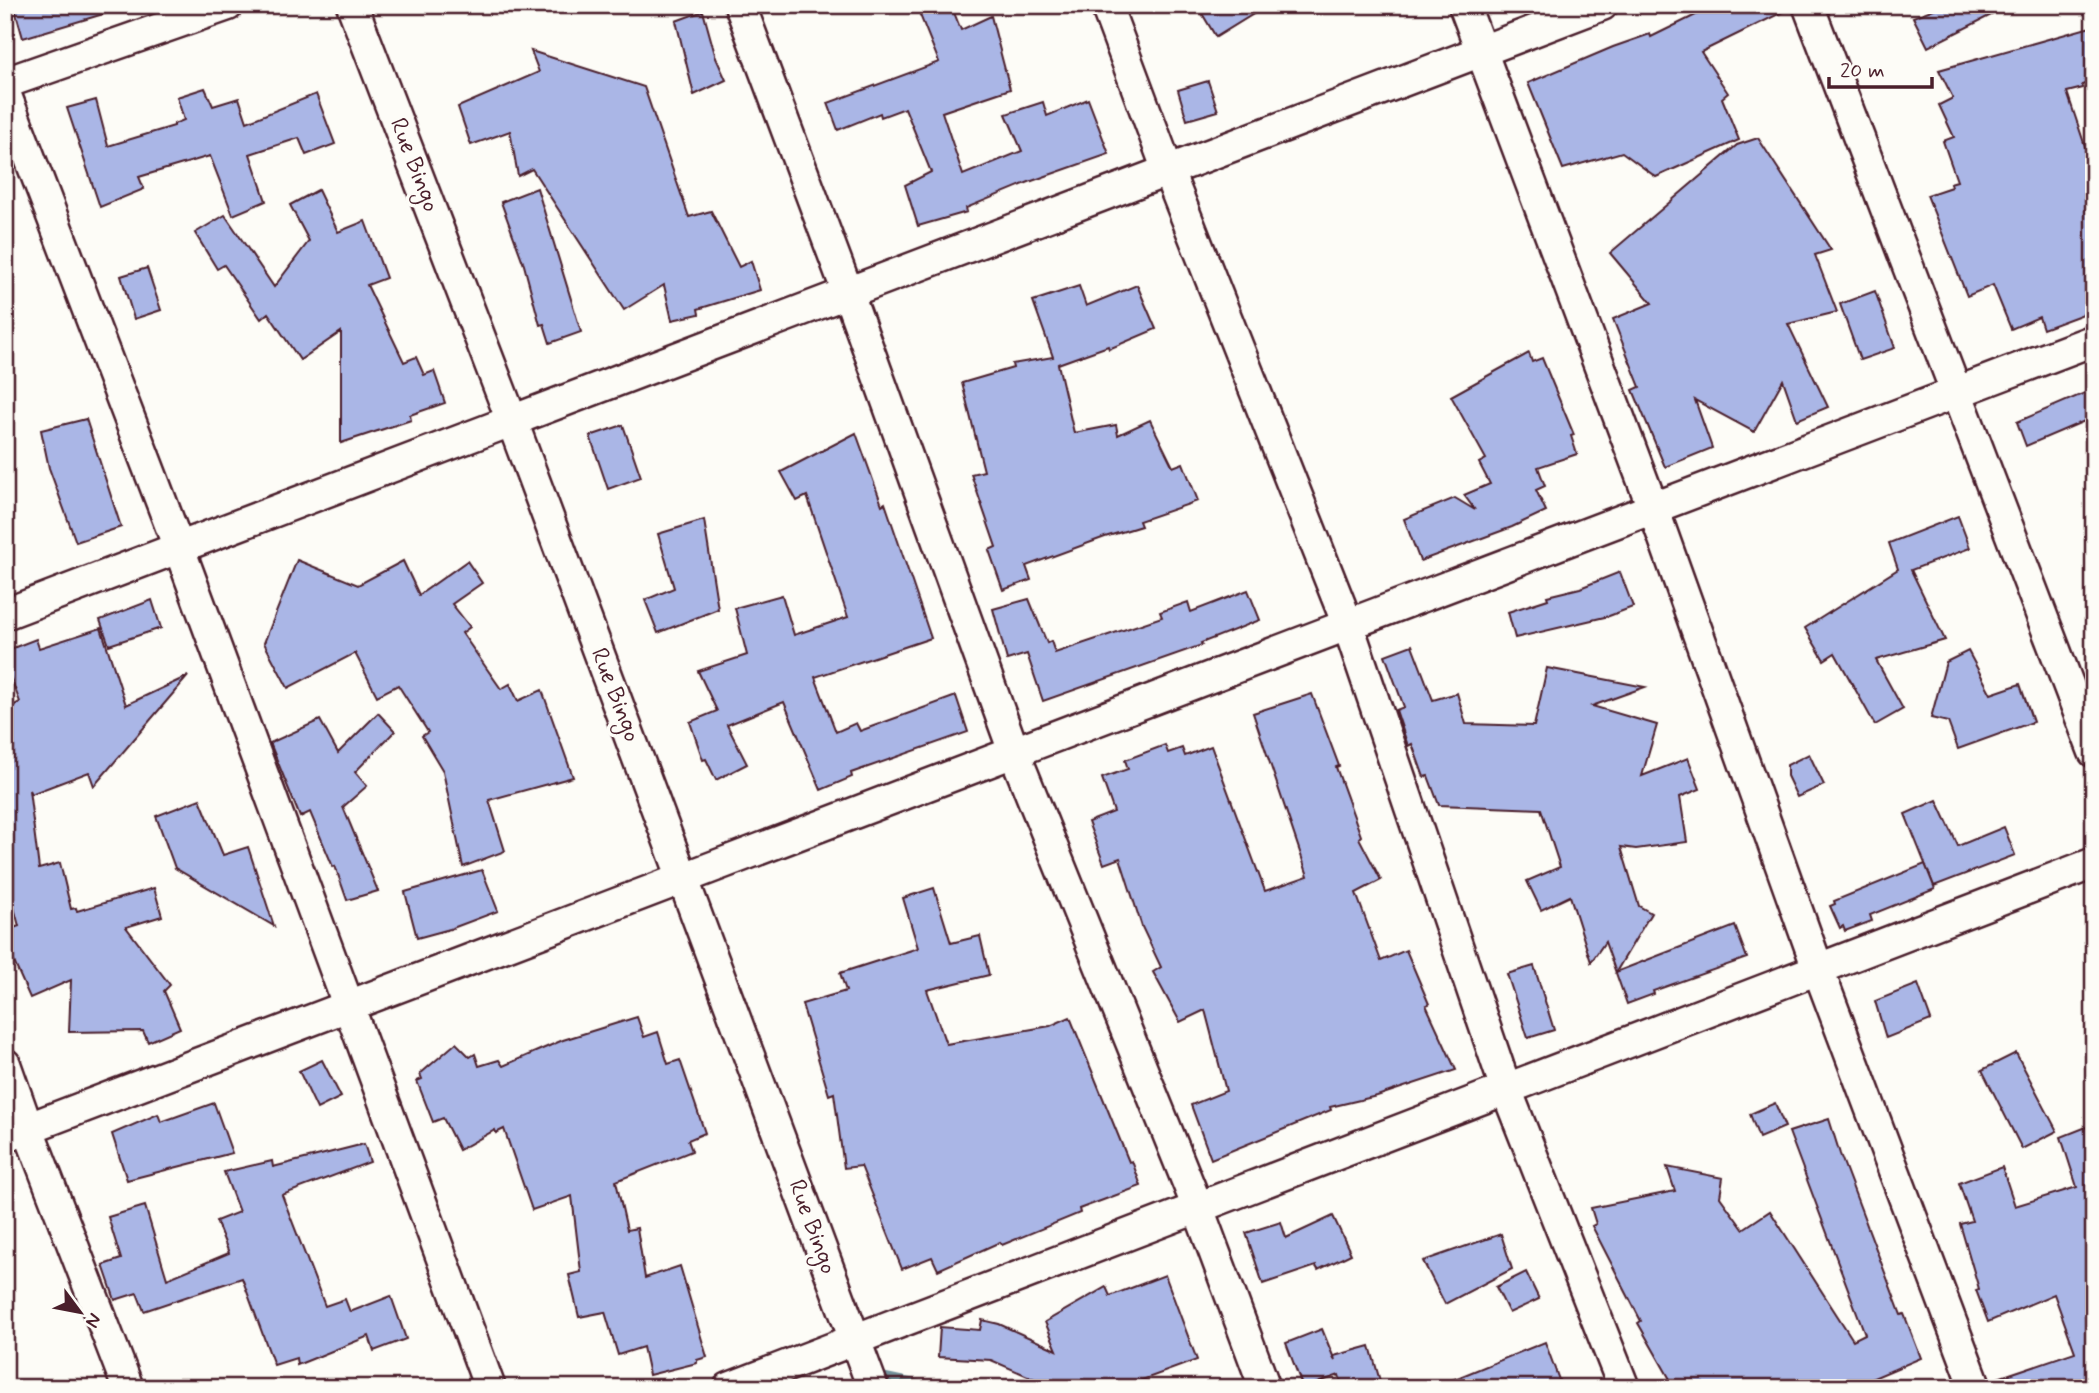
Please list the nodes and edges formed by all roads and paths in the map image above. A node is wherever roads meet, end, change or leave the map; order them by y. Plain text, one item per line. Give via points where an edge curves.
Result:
1 (228, 5) edge
2 (352, 5) edge
3 (740, 5) edge
4 (1106, 5) edge
5 (1464, 5) edge
6 (1602, 5) edge
7 (1808, 5) edge
8 (1480, 52) junction
9 (5, 83) edge
10 (5, 93) edge
11 (1168, 171) junction
12 (848, 293) junction
13 (2094, 340) edge
14 (1955, 393) junction
15 (512, 421) junction
16 (1653, 508) junction
17 (179, 548) junction
18 (5, 614) edge
19 (1348, 625) junction
20 (1014, 752) junction
21 (2094, 752) edge
22 (2094, 863) edge
23 (684, 878) junction
24 (1818, 969) junction
25 (348, 1006) junction
26 (5, 1064) edge
27 (1506, 1090) junction
28 (16, 1133) edge
29 (1198, 1208) junction
30 (854, 1340) junction
31 (128, 1388) edge
32 (490, 1388) edge
33 (729, 1388) edge
34 (873, 1388) edge
35 (1265, 1388) edge
36 (1624, 1388) edge
37 (1976, 1388) edge

1 - 9 street
2 - 15 street, Rue Bingo
3 - 12 street
4 - 11 street
5 - 8 street
6 - 8 street
7 - 14 street
8 - 11 street
8 - 16 street
10 - 17 street
11 - 12 street
11 - 19 street
12 - 15 street
12 - 20 street
13 - 14 street
14 - 16 street
14 - 21 street
15 - 17 street
15 - 23 street, Rue Bingo
16 - 19 street
16 - 24 street
17 - 18 street
17 - 25 street
19 - 20 street
19 - 27 street
20 - 23 street
20 - 29 street
22 - 24 street
23 - 25 street
23 - 30 street, Rue Bingo
24 - 27 street
24 - 37 street
25 - 28 street
25 - 32 street
26 - 28 street
27 - 29 street
27 - 36 street
28 - 31 street
29 - 30 street
29 - 35 street
30 - 33 street
30 - 34 street, Rue Bingo

